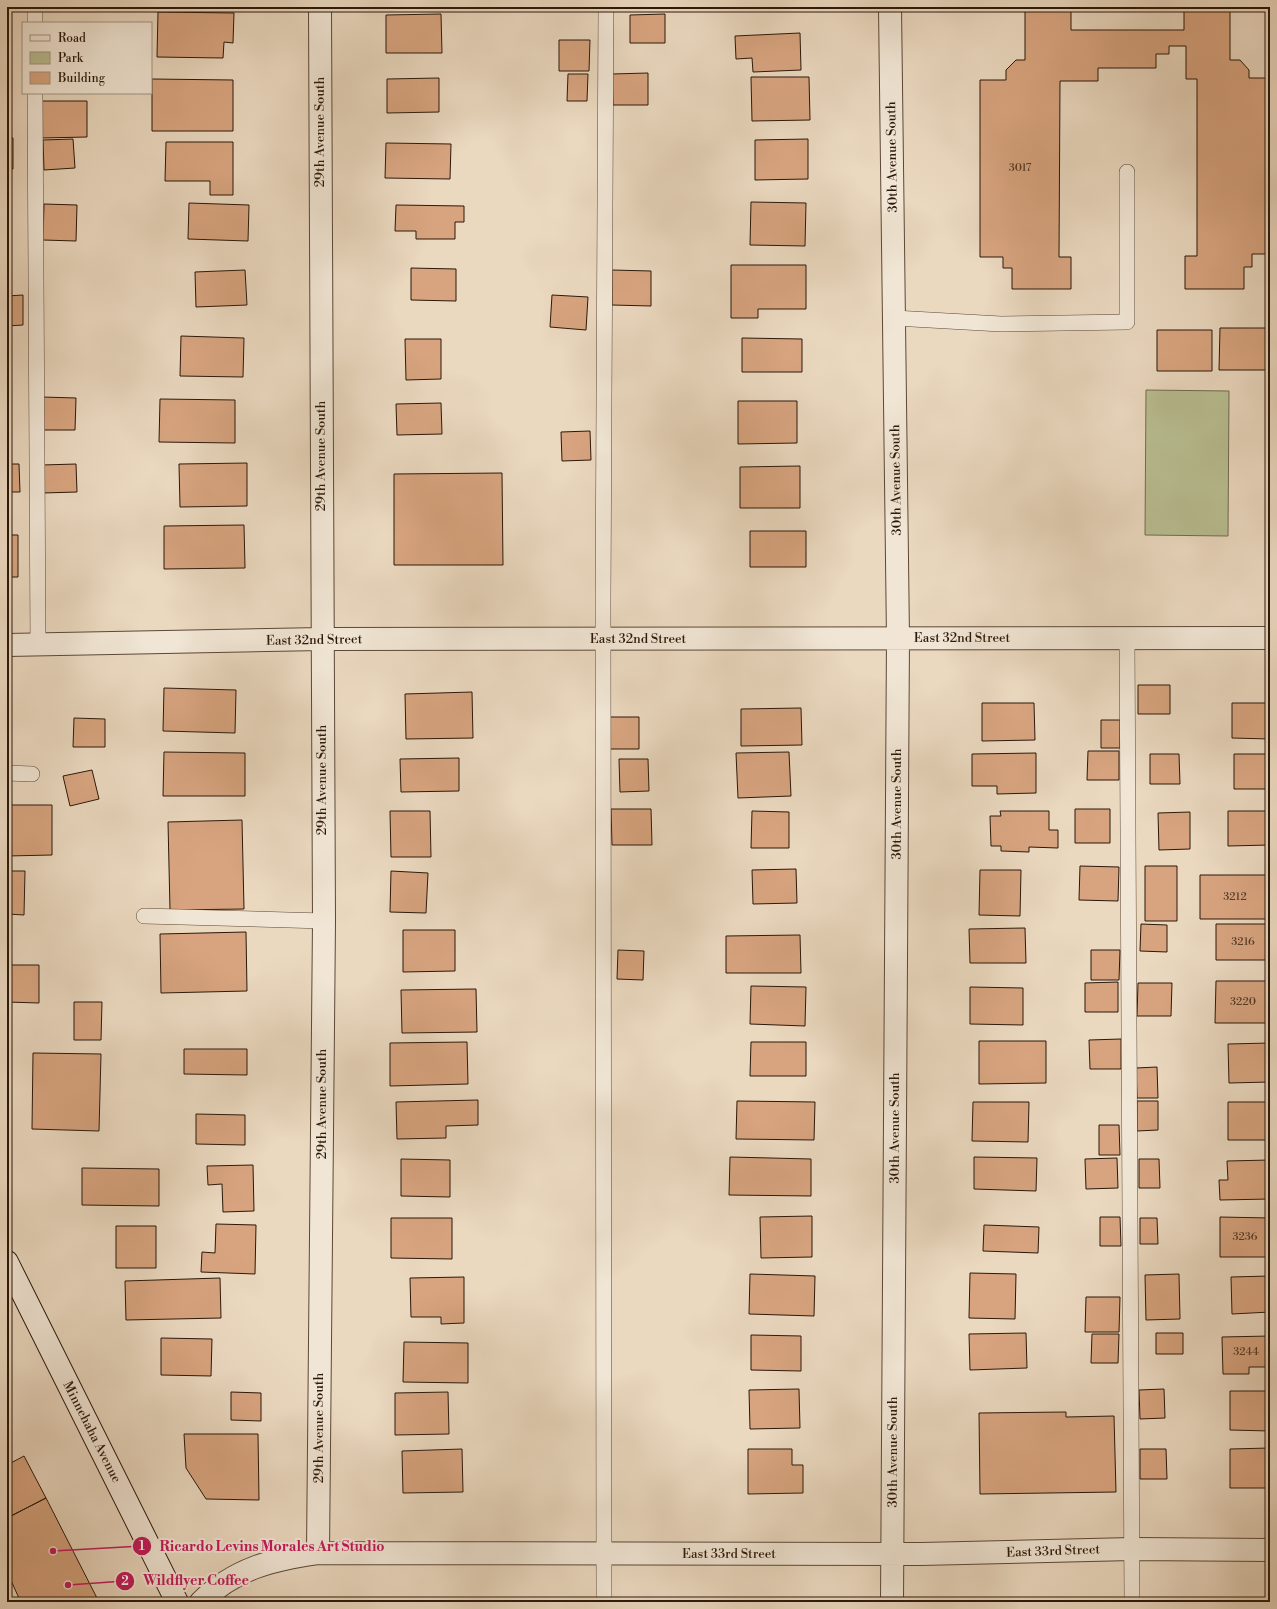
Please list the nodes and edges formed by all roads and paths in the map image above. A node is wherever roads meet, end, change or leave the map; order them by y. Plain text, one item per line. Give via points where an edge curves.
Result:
1 (34, 7) edge
2 (320, 7) edge
3 (606, 7) edge
4 (890, 7) edge
5 (35, 22) edge
6 (35, 94) edge
7 (1127, 172) dead end
8 (894, 318) junction
9 (898, 638) junction
10 (1127, 638) junction
11 (1270, 638) edge
12 (321, 639) junction
13 (604, 639) junction
14 (7, 645) edge
15 (38, 645) junction
16 (7, 773) edge
17 (32, 774) dead end
18 (144, 916) dead end
19 (324, 921) junction
20 (7, 1262) edge
21 (1132, 1549) junction
22 (1270, 1550) edge
23 (318, 1553) junction
24 (603, 1554) junction
25 (892, 1554) junction
26 (178, 1602) edge
27 (201, 1602) edge
28 (604, 1602) edge
29 (892, 1602) edge
30 (1132, 1602) edge

1 - 5 lane
2 - 12 street, 29th Avenue South
3 - 13 lane
4 - 8 street, 30th Avenue South
6 - 15 lane
7 - 8 lane via 1127,322 1001,324
8 - 9 street, 30th Avenue South
9 - 10 street, East 32nd Street
9 - 13 street, East 32nd Street
9 - 25 street, 30th Avenue South
10 - 11 street, East 32nd Street
10 - 21 lane
12 - 13 street, East 32nd Street
12 - 15 street, East 32nd Street
12 - 19 street, 29th Avenue South
13 - 24 lane
14 - 15 street, East 32nd Street
16 - 17 lane
18 - 19 lane
19 - 23 street, 29th Avenue South
20 - 26 street, Minnehaha Avenue
21 - 22 street, East 33rd Street
21 - 25 street, East 33rd Street
21 - 30 lane
23 - 24 street, East 33rd Street
23 - 27 street, East 33rd Street via 259,1564 209,1594
24 - 25 street, East 33rd Street
24 - 28 lane
25 - 29 street, 30th Avenue South

